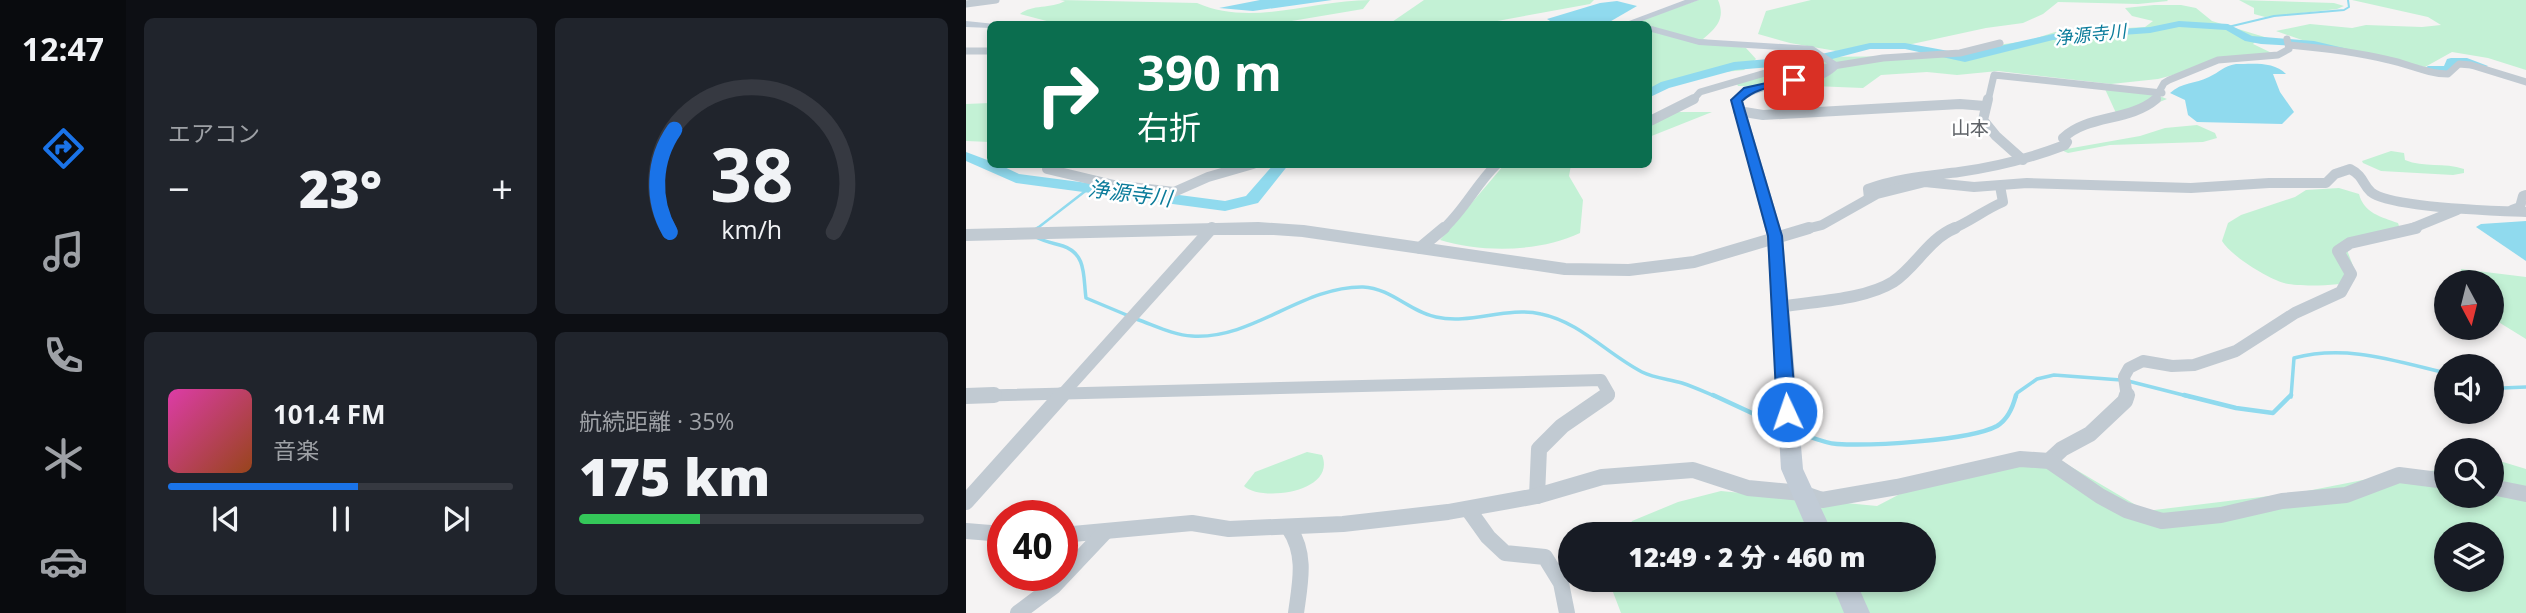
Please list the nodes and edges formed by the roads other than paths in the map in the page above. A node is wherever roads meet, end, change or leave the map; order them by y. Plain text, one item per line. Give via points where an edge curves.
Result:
1 (996, 0) edge
2 (1694, 0) edge
3 (966, 4) edge
4 (1641, 21) edge
5 (966, 24) edge
6 (987, 24) edge
7 (1652, 29) edge
8 (2000, 43) dead end
9 (987, 49) edge
10 (966, 51) edge
11 (1835, 64) junction
12 (2526, 82) edge
13 (2162, 93) junction
14 (1985, 106) junction
15 (1738, 111) junction
16 (1652, 120) edge
17 (2023, 160) junction
18 (1239, 168) edge
19 (1493, 168) edge
20 (1047, 169) dead end
21 (2000, 186) junction
22 (2526, 195) edge
23 (1870, 198) junction
24 (2457, 210) junction
25 (2512, 210) junction
26 (2526, 212) edge
27 (1212, 228) junction
28 (966, 235) edge
29 (1775, 236) junction
30 (1420, 248) junction
31 (1780, 307) junction
32 (1064, 394) junction
33 (966, 396) edge
34 (2049, 461) junction
35 (2434, 479) edge
36 (2504, 489) edge
37 (1802, 493) junction
38 (2526, 494) edge
39 (1537, 496) junction
40 (966, 502) edge
41 (1468, 509) junction
42 (1815, 522) edge
43 (1289, 528) junction
44 (966, 531) edge
45 (1105, 532) junction
46 (987, 533) edge
47 (1078, 534) edge
48 (1848, 592) edge
49 (1018, 613) edge
50 (1296, 613) edge
51 (1567, 613) edge
52 (1857, 613) edge

1 - 3 street
2 - 4 street
5 - 6 street
7 - 11 street via 1699,42 1814,49
8 - 11 street via 1960,53
9 - 10 street
11 - 15 street via 1825,75 1748,90 1737,100
11 - 16 street via 1772,71 1715,87
12 - 13 street via 2470,65 2459,64 2448,74 2436,74 2391,60 2288,42 2289,49 2278,55 2218,60 2164,83
13 - 14 street via 1994,75
13 - 17 street via 2154,103 2121,117 2070,130 2063,138 2065,145
14 - 15 street via 1763,115
14 - 17 street via 1983,120 1988,128
15 - 29 street
17 - 23 street via 1884,181 1868,189
18 - 20 street via 1174,192 1114,185
19 - 30 street via 1457,216
21 - 23 street via 1925,183
21 - 24 street via 2191,188 2326,183 2350,169 2377,195
21 - 31 street via 2003,202 1940,234 1894,281 1870,292
22 - 25 street via 2520,207
23 - 29 street via 1822,225
24 - 25 street
24 - 34 street via 2420,227 2350,243 2337,251 2351,275 2342,292 2295,313 2244,347 2194,365 2143,361 2129,368 2124,377 2128,394 2124,401 2090,434
25 - 26 street
27 - 28 street
27 - 30 street via 1303,231
27 - 32 street
29 - 30 street via 1694,262 1629,270 1565,269
29 - 31 street
31 - 37 street via 1788,439 1792,469
32 - 33 street
32 - 39 street via 1601,380 1609,394 1562,426 1539,449
32 - 40 street
34 - 35 street via 2126,510 2162,521 2346,495 2399,475
34 - 37 street via 2020,458 1822,500
36 - 38 street
37 - 39 street via 1748,488 1693,470 1602,477
37 - 42 street
39 - 41 street
41 - 43 street
41 - 51 street via 1505,553 1545,557 1567,597
43 - 45 street via 1229,529 1192,523
43 - 50 street via 1297,537 1302,563
44 - 46 street
45 - 47 street
45 - 49 street via 1067,575
48 - 52 street

